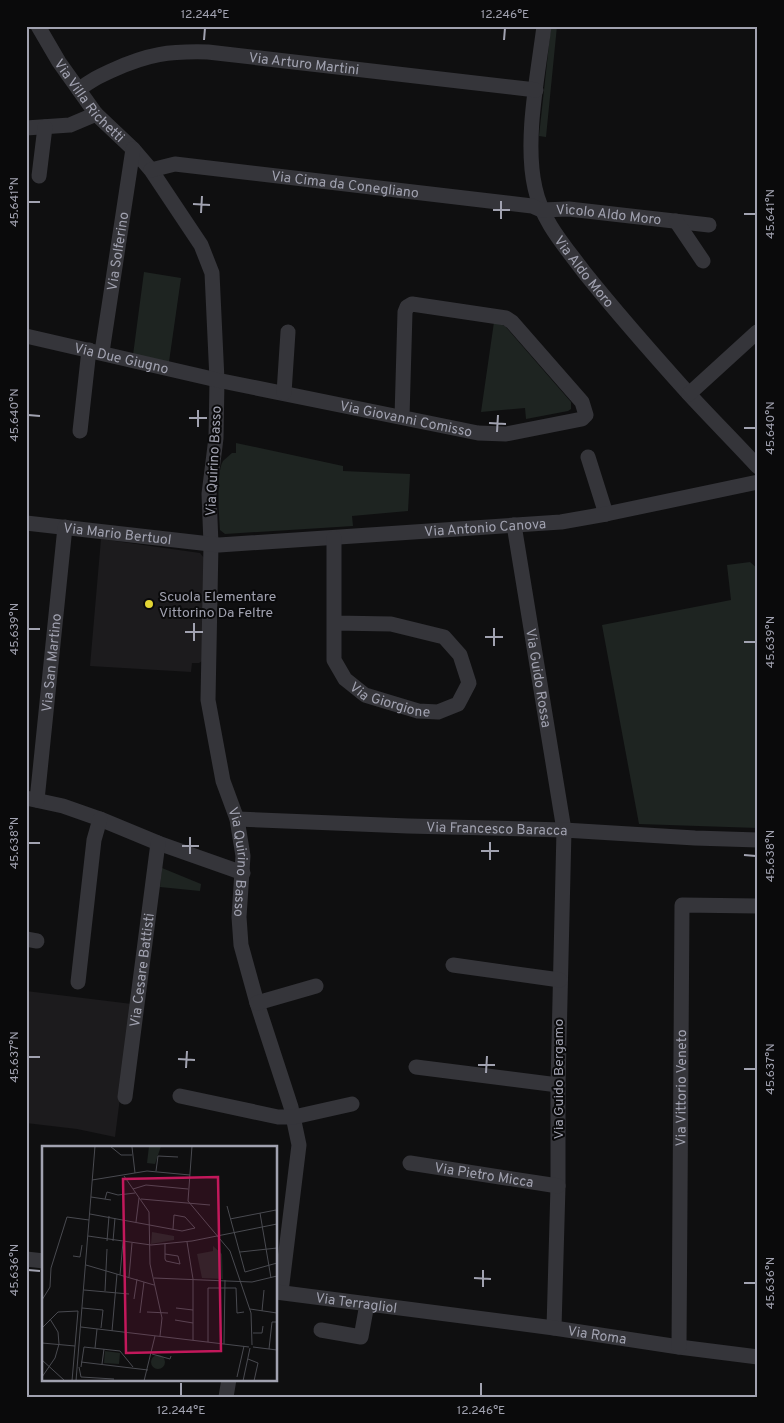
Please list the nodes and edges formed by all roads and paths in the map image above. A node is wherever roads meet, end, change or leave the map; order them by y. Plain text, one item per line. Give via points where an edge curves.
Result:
1 (38, 26) edge
2 (544, 26) edge
3 (79, 90) junction
4 (536, 90) junction
5 (96, 114) junction
6 (45, 127) junction
7 (26, 128) edge
8 (133, 149) junction
9 (151, 170) junction
10 (39, 176) dead end
11 (541, 210) junction
12 (676, 221) junction
13 (709, 225) dead end
14 (703, 261) dead end
15 (288, 332) dead end
16 (757, 332) edge
17 (26, 336) edge
18 (95, 351) junction
19 (217, 380) junction
20 (284, 394) junction
21 (689, 394) junction
22 (402, 417) junction
23 (80, 431) dead end
24 (588, 457) dead end
25 (758, 467) edge
26 (758, 482) edge
27 (606, 514) junction
28 (26, 523) edge
29 (514, 525) junction
30 (65, 527) junction
31 (334, 538) junction
32 (211, 544) junction
33 (334, 623) junction
34 (32, 799) edge
35 (100, 819) junction
36 (236, 819) junction
37 (564, 830) junction
38 (758, 840) edge
39 (158, 843) junction
40 (243, 873) junction
41 (758, 906) edge
42 (453, 965) dead end
43 (560, 980) junction
44 (78, 982) dead end
45 (316, 986) dead end
46 (256, 1003) junction
47 (416, 1067) dead end
48 (558, 1085) junction
49 (180, 1096) dead end
50 (126, 1098) dead end
51 (352, 1104) dead end
52 (294, 1117) junction
53 (410, 1163) dead end
54 (558, 1186) junction
55 (26, 1259) edge
56 (42, 1261) edge
57 (278, 1292) edge
58 (367, 1304) junction
59 (436, 1313) joint
60 (554, 1328) junction
61 (321, 1330) dead end
62 (679, 1348) junction
63 (758, 1357) edge
64 (229, 1380) edge
65 (226, 1397) edge

1 - 3 street, Via Villa Richetti
2 - 4 street, Via Aldo Moro
3 - 4 street, Via Arturo Martini via 90,81 136,60 170,52 208,52
3 - 5 street, Via Villa Richetti
4 - 11 street, Via Aldo Moro via 531,155
5 - 6 street via 70,125
5 - 8 street, Via Villa Richetti
6 - 7 street
6 - 10 street
8 - 9 street, Via Villa Richetti
8 - 18 street, Via Solferino
9 - 11 street, Via Cima da Conegliano via 175,164 522,205
9 - 19 street, Via Quirino Basso via 208,259 212,273
11 - 12 street, Vicolo Aldo Moro via 569,209
11 - 21 street, Via Aldo Moro via 548,224 604,297
12 - 13 street, Vicolo Aldo Moro
12 - 14 street, Vicolo Aldo Moro
15 - 20 street
16 - 21 street
17 - 18 street, Via Due Giugno
18 - 19 street, Via Due Giugno
18 - 23 street, Via Solferino
19 - 20 street, Via Giovanni Comisso
19 - 32 street, Via Quirino Basso via 216,438 209,494
20 - 22 street, Via Giovanni Comisso
21 - 25 street, Via Aldo Moro
22 - 22 street, Via Giovanni Comisso via 478,433 506,434 582,419 586,415 582,402 506,318 412,304 405,312
24 - 27 street
26 - 27 street, Via Antonio Canova
27 - 29 street, Via Antonio Canova via 561,522
28 - 30 street, Via Mario Bertuol
29 - 31 street, Via Antonio Canova
29 - 37 street, Via Guido Rossa
30 - 32 street, Via Mario Bertuol
30 - 34 street, Via San Martino
31 - 32 street, Via Antonio Canova
31 - 33 street, Via Giorgione
32 - 36 street, Via Quirino Basso via 208,700 223,781
33 - 33 street, Via Giorgione via 334,660 345,679 365,695 418,710 438,712 458,704 469,683 460,655 444,637 391,624
34 - 35 street
35 - 39 street
35 - 44 street via 94,840
36 - 37 street, Via Francesco Baracca
36 - 40 street, Via Quirino Basso
37 - 38 street, Via Francesco Baracca
37 - 43 street, Via Guido Bergamo
39 - 40 street
39 - 50 street, Via Cesare Battisti
40 - 46 street, Via Quirino Basso via 239,931
41 - 62 street, Via Vittorio Veneto via 682,905
42 - 43 street
43 - 48 street, Via Guido Bergamo
45 - 46 street
46 - 52 street, Via Quirino Basso
47 - 48 street
48 - 54 street, Via Guido Bergamo
49 - 52 street via 278,1117
51 - 52 street
52 - 57 street, Via Quirino Basso via 299,1145
53 - 54 street, Via Pietro Micca
54 - 60 street, Via Guido Bergamo
55 - 56 street
57 - 58 street, Via Terragliol
58 - 59 street, Via Terragliol
58 - 61 street via 361,1337
59 - 60 street, Via Roma
60 - 62 street, Via Roma
62 - 63 street, Via Roma
64 - 65 street

